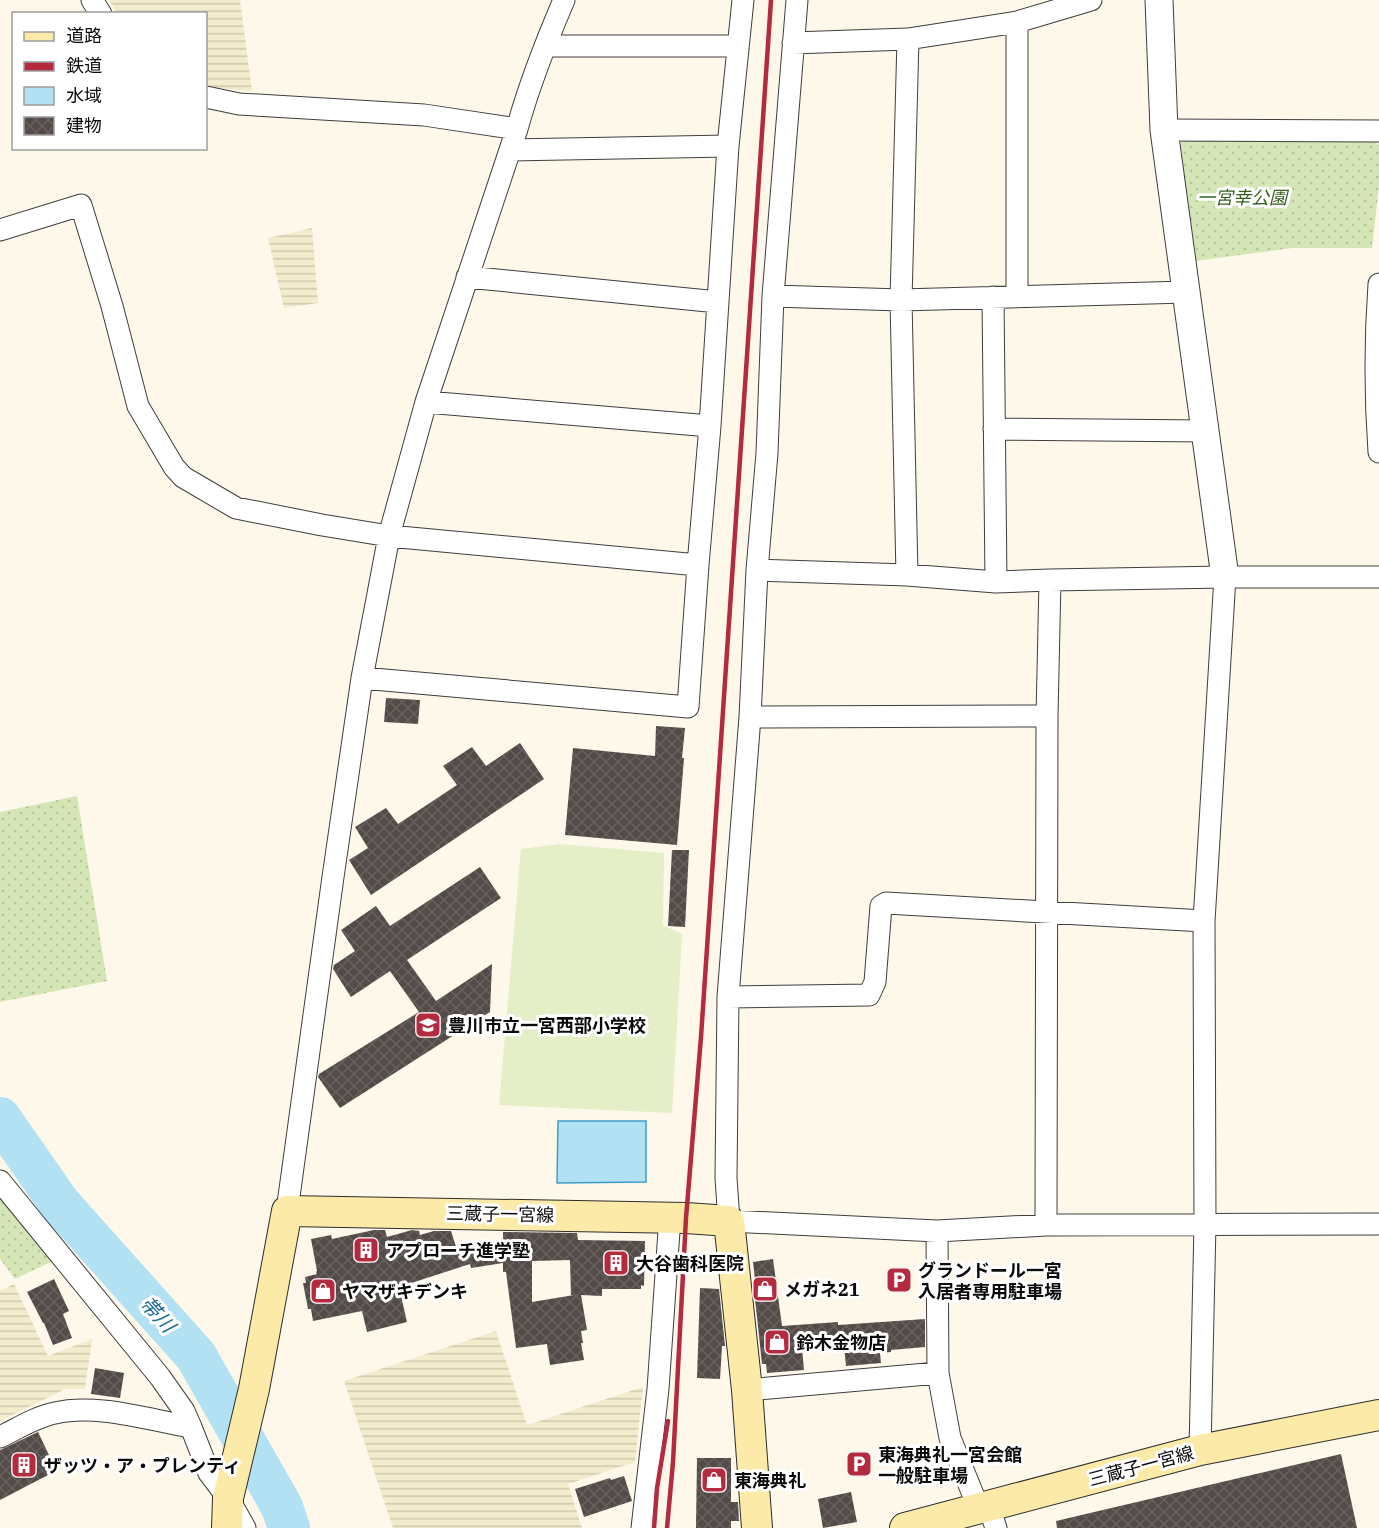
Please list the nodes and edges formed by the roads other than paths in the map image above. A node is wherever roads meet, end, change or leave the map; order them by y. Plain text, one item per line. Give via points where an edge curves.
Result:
1 (564, 0) edge
2 (743, 0) edge
3 (796, 0) edge
4 (1091, 0) edge
5 (1159, 0) edge
6 (1017, 22) junction
7 (908, 39) junction
8 (793, 43) junction
9 (544, 46) junction
10 (738, 46) junction
11 (207, 97) edge
12 (517, 129) junction
13 (1164, 130) junction
14 (1379, 131) edge
15 (728, 146) junction
16 (510, 150) junction
17 (0, 230) edge
18 (467, 277) junction
19 (1379, 284) edge
20 (1186, 292) junction
21 (772, 296) junction
22 (1017, 296) junction
23 (993, 297) junction
24 (901, 300) junction
25 (717, 302) junction
26 (426, 402) junction
27 (710, 426) junction
28 (994, 429) junction
29 (1205, 431) junction
30 (1379, 452) edge
31 (388, 536) junction
32 (698, 565) junction
33 (757, 570) junction
34 (908, 575) junction
35 (1225, 577) junction
36 (1379, 577) edge
37 (1050, 580) junction
38 (996, 582) junction
39 (363, 678) junction
40 (1047, 716) junction
41 (750, 717) junction
42 (1047, 911) junction
43 (1204, 921) junction
44 (728, 997) junction
45 (0, 1180) edge
46 (287, 1211) junction
47 (670, 1217) junction
48 (729, 1221) junction
49 (1205, 1224) junction
50 (1379, 1224) edge
51 (1046, 1225) junction
52 (937, 1231) junction
53 (938, 1373) junction
54 (747, 1390) junction
55 (1379, 1415) edge
56 (191, 1427) junction
57 (0, 1437) edge
58 (1200, 1450) junction
59 (230, 1487) junction
60 (988, 1515) edge
61 (227, 1528) edge
62 (245, 1528) edge
63 (642, 1528) edge
64 (758, 1528) edge
65 (904, 1528) edge

1 - 9 street
2 - 10 street
3 - 8 street
4 - 6 street
5 - 13 street
6 - 7 street
6 - 22 street
7 - 8 street
7 - 24 street
8 - 21 street
9 - 10 street
9 - 12 street
10 - 15 street
11 - 12 street via 239,104 424,115
12 - 16 street
13 - 14 street
13 - 20 street
15 - 16 street
15 - 25 street
16 - 18 street
17 - 31 street via 81,205 138,406 183,477 236,508
18 - 25 street
18 - 26 street
19 - 30 street
20 - 22 street
20 - 29 street
21 - 24 street
21 - 33 street via 767,453
22 - 23 street
23 - 24 street
23 - 28 street
24 - 34 street
25 - 27 street
26 - 27 street
26 - 31 street
27 - 32 street
28 - 29 street
28 - 38 street
29 - 35 street
31 - 32 street
31 - 39 street
32 - 39 street via 688,707
33 - 34 street
33 - 41 street
34 - 38 street
35 - 36 street
35 - 37 street
35 - 43 street
37 - 38 street
37 - 40 street
39 - 46 street
40 - 41 street
40 - 42 street
41 - 44 street
42 - 43 street
42 - 44 street via 886,903 881,906 875,982 868,995
42 - 51 street
43 - 49 street
44 - 48 street
45 - 56 street via 160,1377
46 - 47 main road, 三蔵子一宮線
46 - 59 main road via 254,1389
47 - 48 main road, 三蔵子一宮線
47 - 63 street via 658,1389
48 - 52 street
48 - 54 main road
49 - 50 street
49 - 51 street
49 - 58 street
51 - 52 street
52 - 53 street
53 - 54 street
53 - 60 street via 951,1438
54 - 64 main road
55 - 58 main road, 三蔵子一宮線
56 - 57 street via 82,1409 52,1413
56 - 59 street via 209,1473
58 - 60 main road, 三蔵子一宮線
59 - 61 main road
59 - 62 street
60 - 65 main road, 三蔵子一宮線

